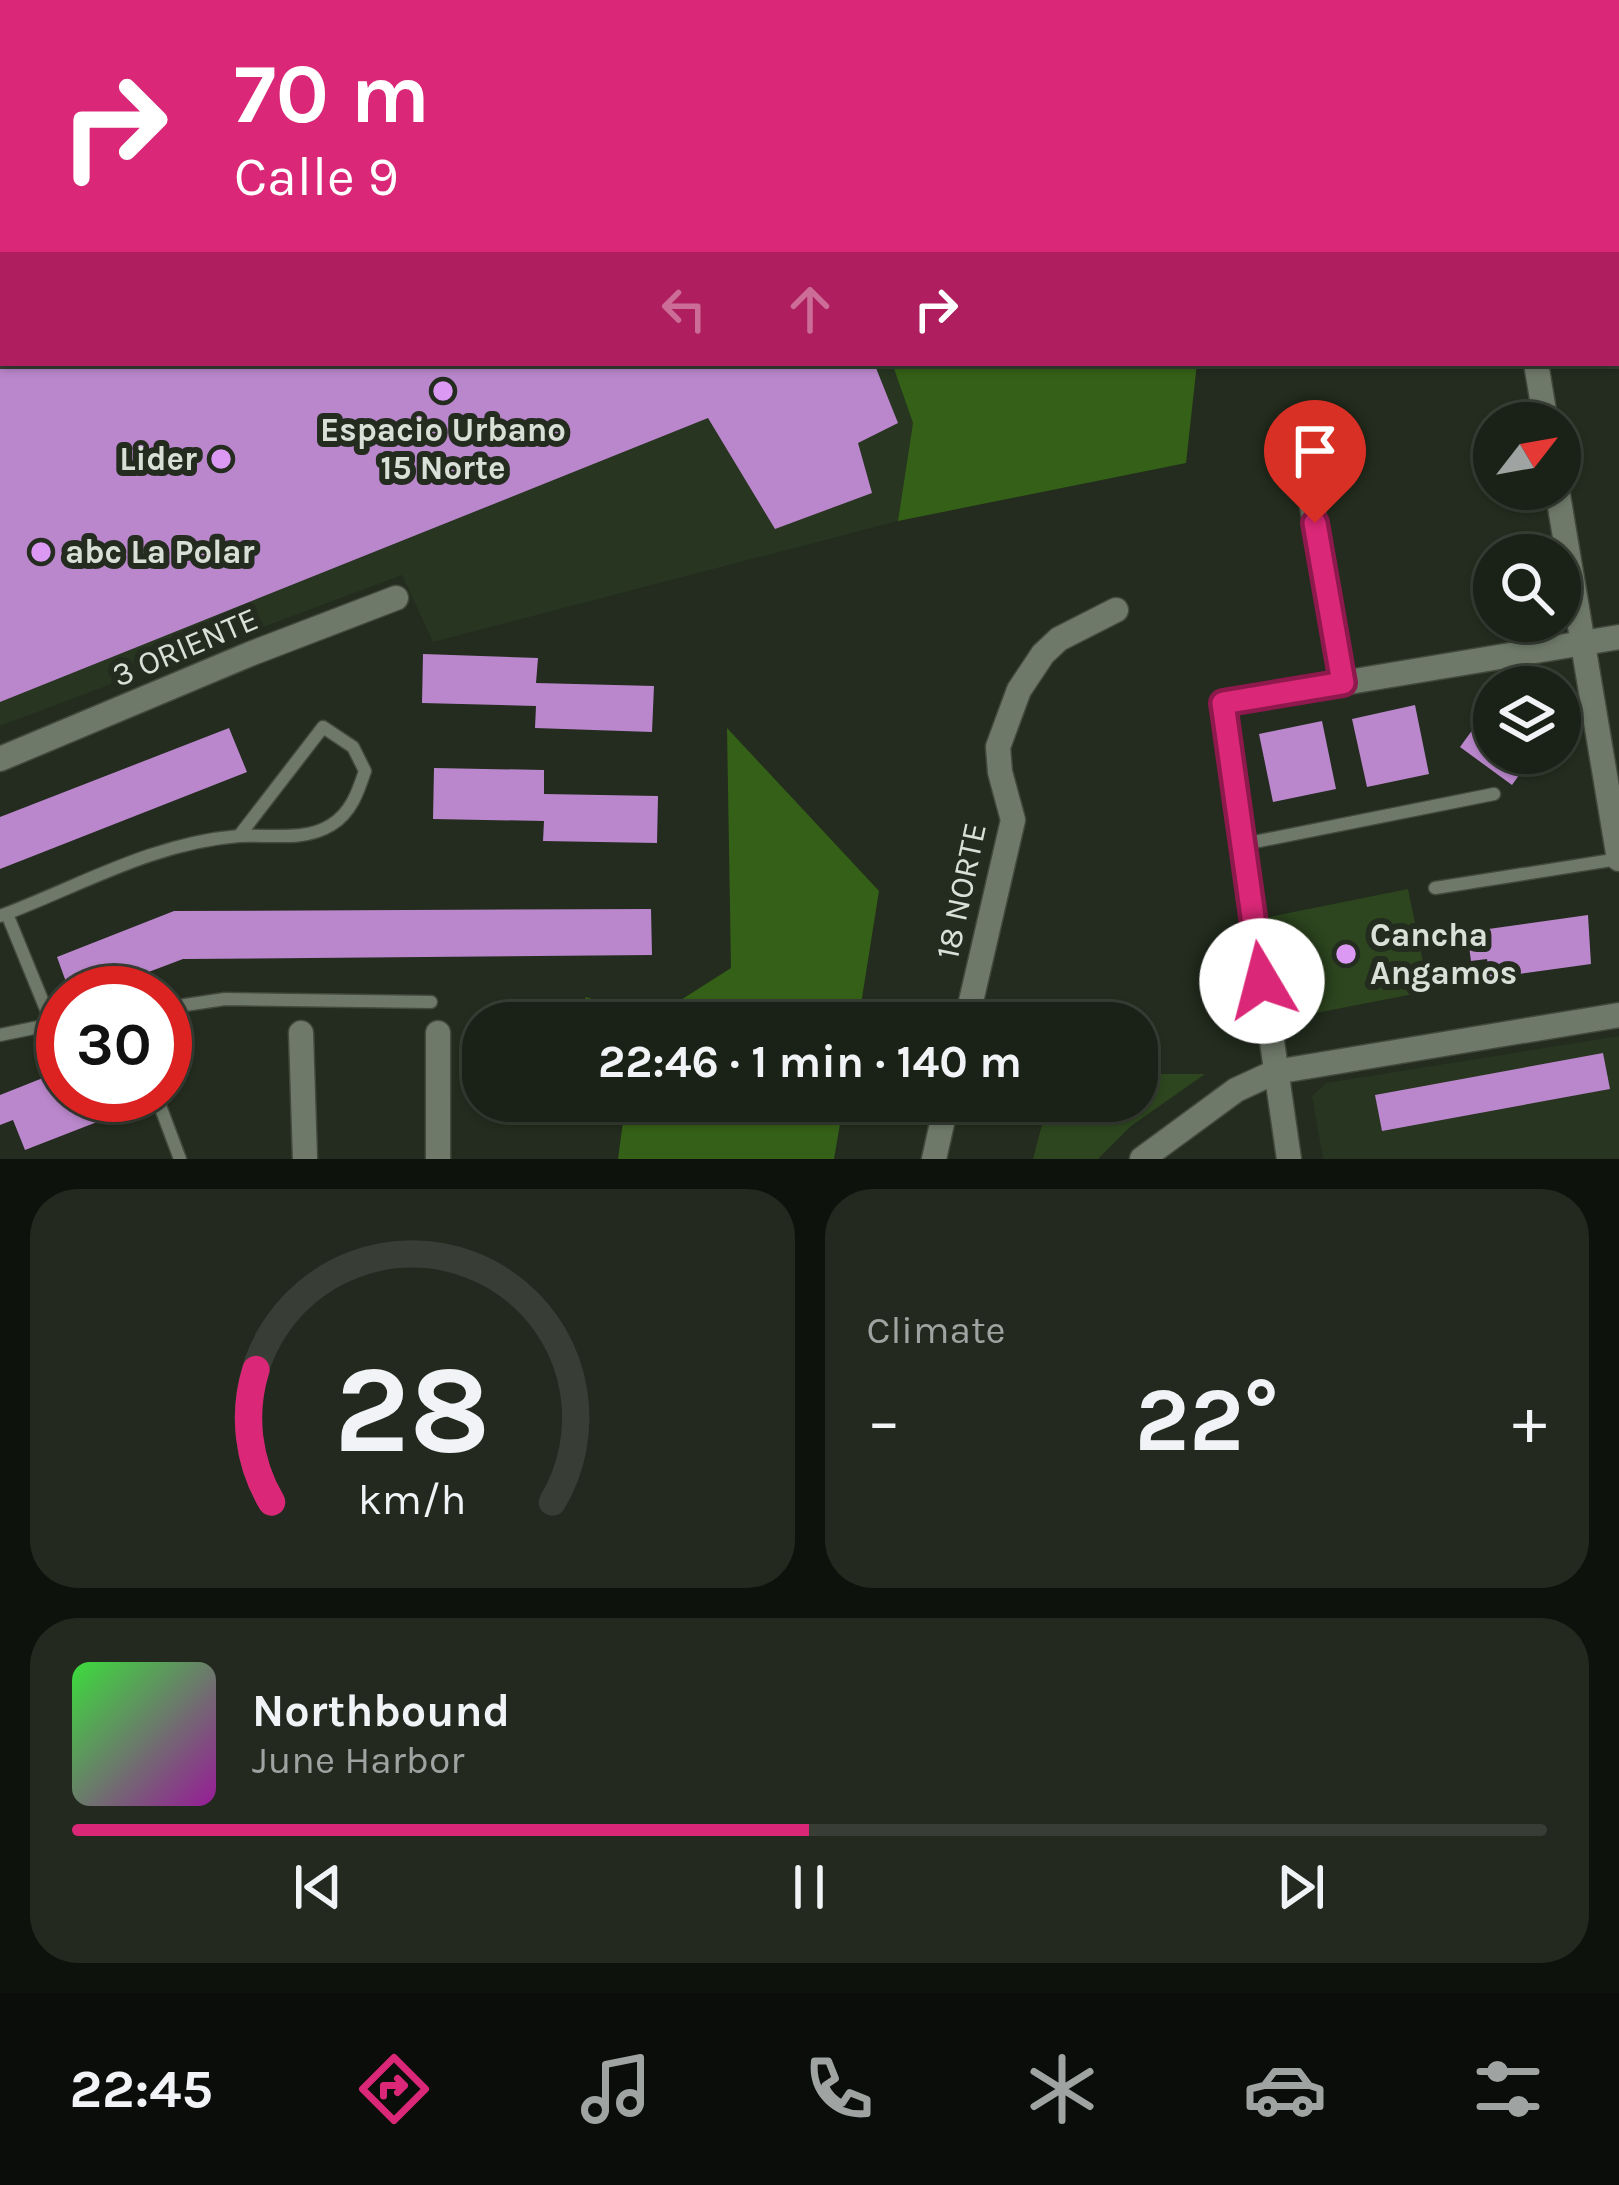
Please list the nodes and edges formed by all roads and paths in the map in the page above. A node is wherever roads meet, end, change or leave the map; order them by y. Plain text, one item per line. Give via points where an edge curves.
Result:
1 (1536, 366) edge
2 (1542, 402) edge
3 (1308, 483) dead end
4 (1561, 510) edge
5 (397, 598) dead end
6 (1116, 610) dead end
7 (1619, 637) edge
8 (1583, 643) junction
9 (1343, 683) junction
10 (0, 759) edge
11 (1494, 794) dead end
12 (239, 836) junction
13 (1243, 844) junction
14 (1619, 859) edge
15 (1435, 888) dead end
16 (3, 915) edge
17 (36, 980) edge
18 (431, 1001) dead end
19 (971, 1002) edge
20 (192, 1004) edge
21 (1619, 1015) edge
22 (36, 1028) edge
23 (301, 1033) dead end
24 (438, 1033) dead end
25 (0, 1035) edge
26 (1275, 1072) junction
27 (167, 1122) edge
28 (942, 1122) edge
29 (180, 1159) edge
30 (305, 1159) edge
31 (438, 1159) edge
32 (934, 1159) edge
33 (1142, 1159) edge
34 (1289, 1159) edge

1 - 2 street
3 - 9 street
4 - 8 street
5 - 10 street, 3 ORIENTE
6 - 19 street, 18 NORTE via 1059,639 1019,690 998,747 1013,820
7 - 8 street
8 - 9 street
8 - 14 street
9 - 13 street via 1223,703
11 - 13 lane
12 - 12 lane via 278,838 330,826 356,800 365,771 353,746 323,727
12 - 16 lane via 135,857
13 - 26 street
14 - 15 lane
16 - 17 lane
18 - 20 lane
21 - 26 street
22 - 25 lane
23 - 30 street
24 - 31 street
26 - 33 street via 1236,1090
26 - 34 street
27 - 29 lane
28 - 32 street

